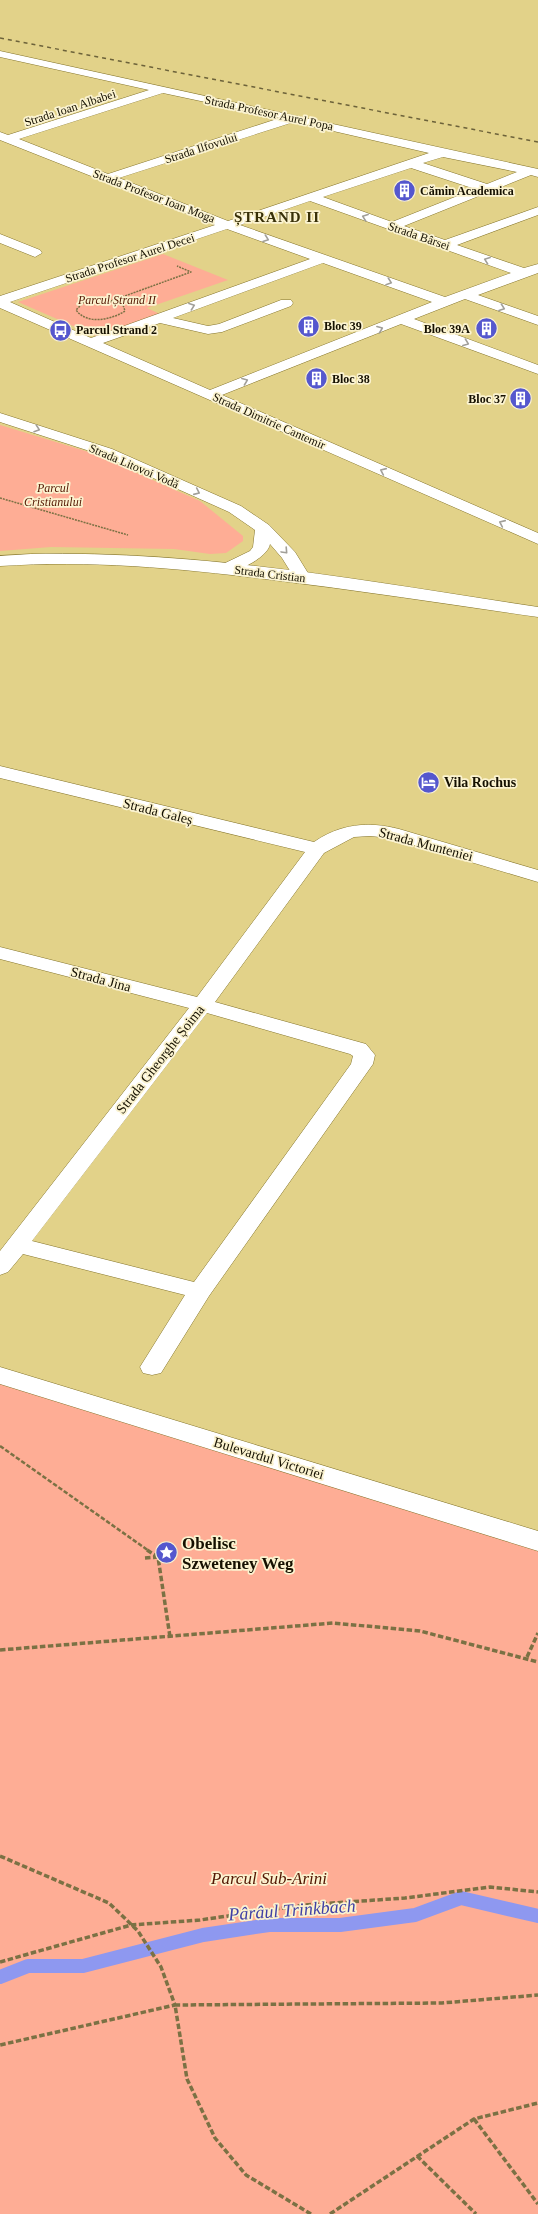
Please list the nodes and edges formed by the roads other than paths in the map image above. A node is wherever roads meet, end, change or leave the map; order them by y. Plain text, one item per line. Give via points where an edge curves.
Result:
1 (0, 54) edge
2 (141, 85) junction
3 (162, 90) junction
4 (294, 118) junction
5 (3, 135) edge
6 (442, 153) junction
7 (412, 164) junction
8 (534, 172) edge
9 (107, 178) junction
10 (486, 188) junction
11 (313, 198) junction
12 (538, 211) edge
13 (230, 226) junction
14 (392, 226) junction
15 (0, 238) edge
16 (444, 245) junction
17 (35, 253) dead end
18 (322, 259) junction
19 (538, 268) edge
20 (524, 274) junction
21 (466, 295) junction
22 (0, 302) edge
23 (445, 302) junction
24 (286, 303) dead end
25 (158, 318) junction
26 (404, 320) junction
27 (538, 321) edge
28 (90, 343) junction
29 (538, 370) edge
30 (209, 395) junction
31 (0, 417) edge
32 (263, 528) junction
33 (538, 539) edge
34 (0, 561) edge
35 (225, 569) junction
36 (303, 578) junction
37 (538, 612) edge
38 (0, 772) edge
39 (316, 849) junction
40 (538, 876) edge
41 (0, 953) edge
42 (202, 1005) junction
43 (17, 1245) junction
44 (0, 1267) edge
45 (200, 1291) junction
46 (152, 1367) dead end
47 (0, 1375) edge
48 (538, 1541) edge

1 - 2 street, Strada Profesor Aurel Popa
2 - 3 street, Strada Profesor Aurel Popa
2 - 5 street, Strada Ioan Albabei
3 - 4 street, Strada Profesor Aurel Popa
3 - 5 street
4 - 6 street, Strada Profesor Aurel Popa
4 - 9 street, Strada Ilfovului
5 - 9 street, Strada Profesor Ioan Moga
6 - 7 street, Strada Profesor Aurel Decei
6 - 8 street, Strada Profesor Aurel Popa
7 - 10 street
7 - 11 street, Strada Profesor Aurel Decei
8 - 10 street
9 - 13 street, Strada Profesor Ioan Moga
10 - 14 street
11 - 13 street, Strada Profesor Aurel Decei
14 -> 11 street, Strada Bârsei
12 - 16 street
13 -> 18 street, Strada Profesor Ioan Moga
13 - 22 street, Strada Profesor Aurel Decei
14 - 16 street, Strada Bârsei
15 - 17 street
20 -> 16 street, Strada Bârsei
18 -> 23 street, Strada Profesor Ioan Moga
25 -> 18 street
19 - 20 street
20 - 21 street
21 - 23 street
21 -> 27 street
22 - 28 street, Strada Dimitrie Cantemir
23 - 26 street
24 - 25 street via 222,328 208,330
25 - 28 street
26 -> 29 street
30 -> 26 street
28 - 30 street, Strada Dimitrie Cantemir
33 -> 30 street, Strada Dimitrie Cantemir
31 -> 32 street, Strada Litovoi Vodă via 107,452 235,509
32 - 35 street via 261,548 256,554
32 -> 36 street, Strada Litovoi Vodă via 289,555
34 - 35 street, Strada Cristian via 134,559
35 - 36 street, Strada Cristian
36 - 37 street, Strada Cristian
38 - 39 street, Strada Galeș
39 - 40 street, Strada Munteniei via 336,836 370,829 392,833
39 - 42 street, Strada Gheorghe Șoima
41 - 42 street, Strada Jina
42 - 43 street, Strada Gheorghe Șoima
42 - 45 street, Strada Jina via 358,1049 364,1055 362,1064
43 - 44 street, Strada Gheorghe Șoima
43 - 45 street
45 - 46 street
47 - 48 street, Bulevardul Victoriei

